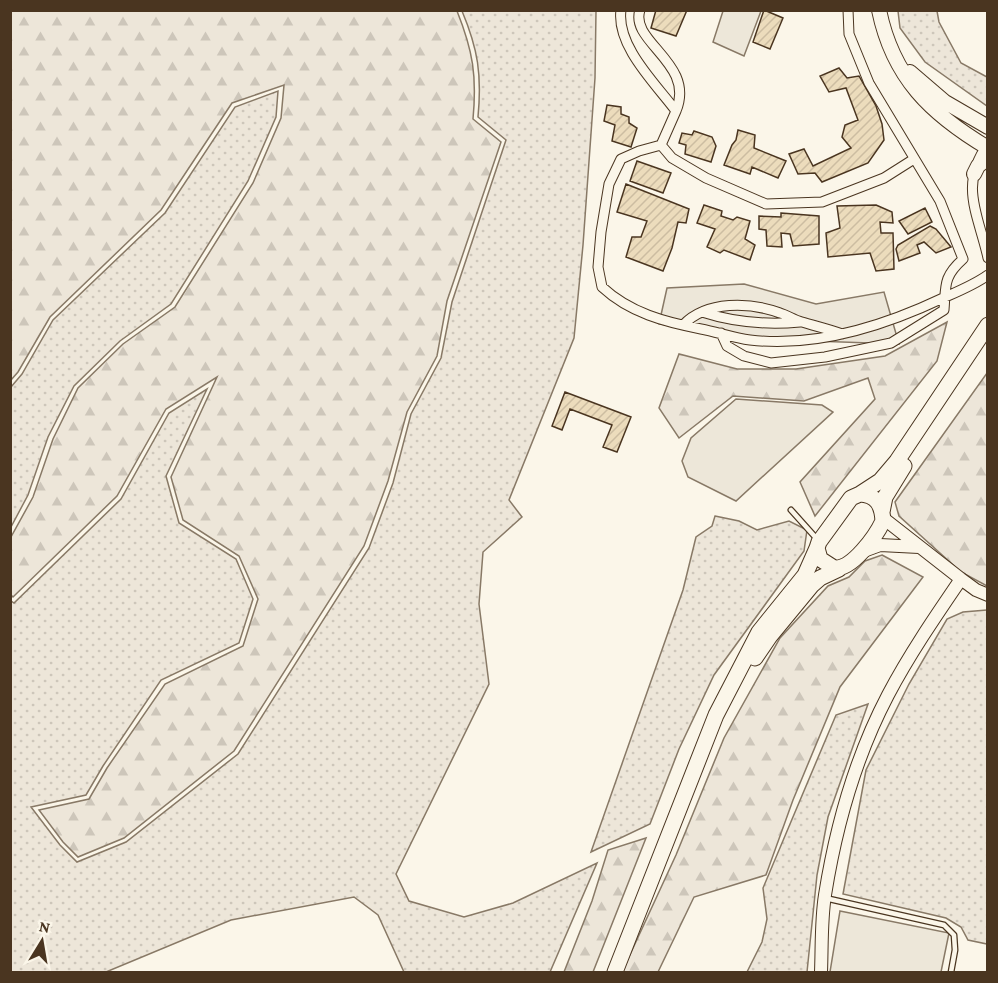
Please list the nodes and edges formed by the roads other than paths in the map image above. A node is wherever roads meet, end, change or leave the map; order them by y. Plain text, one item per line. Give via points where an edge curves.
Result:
1 (621, 10) edge
2 (640, 10) edge
3 (848, 10) edge
4 (879, 10) edge
5 (894, 55) junction
6 (676, 111) junction
7 (987, 127) edge
8 (661, 145) junction
9 (987, 149) edge
10 (914, 159) junction
11 (974, 174) joint
12 (987, 258) edge
13 (987, 275) edge
14 (945, 297) junction
15 (702, 312) junction
16 (801, 322) junction
17 (683, 325) junction
18 (987, 325) edge
19 (721, 333) junction
20 (844, 336) junction
21 (987, 343) edge
22 (860, 494) junction
23 (791, 510) dead end
24 (882, 515) junction
25 (818, 545) junction
26 (919, 547) junction
27 (861, 552) junction
28 (840, 569) junction
29 (961, 579) junction
30 (987, 595) edge
31 (716, 715) junction
32 (825, 897) junction
33 (615, 972) edge
34 (821, 972) edge
35 (951, 972) edge

1 - 6 street via 619,22 629,48
2 - 6 street via 644,34 675,73 681,91
3 - 10 street via 849,34 869,83
4 - 5 main road
5 - 7 main road via 930,91
5 - 9 main road via 932,108
6 - 8 street
8 - 10 street via 672,158 706,178 766,204 822,202 884,178
8 - 17 street via 621,159 609,184 598,267 602,287 611,296 633,310
9 - 11 main road
10 - 14 street via 940,201 963,259 951,270
11 - 12 street via 972,198
13 - 14 street
14 - 19 street via 944,310 891,343 825,357 771,363 744,357 727,346
14 - 20 street via 920,310
15 - 16 street via 774,324
15 - 16 street via 729,305 752,306
15 - 17 street
16 - 20 street
17 - 19 street
18 - 22 highway via 897,461 880,481
19 - 20 street via 750,340
21 - 24 highway via 895,478 885,497
22 - 24 highway via 875,499
22 - 25 highway via 847,502
23 - 25 lane
24 - 26 street
24 - 27 highway via 877,531
25 - 28 highway via 824,564
25 - 31 highway via 800,582 759,632
26 - 27 street via 880,545
26 - 29 street
27 - 28 highway
28 - 31 highway via 812,585 770,636
29 - 30 street
29 - 32 street via 907,662 870,732 852,777
31 - 33 highway
32 - 34 street
32 - 35 lane via 944,925 954,935

